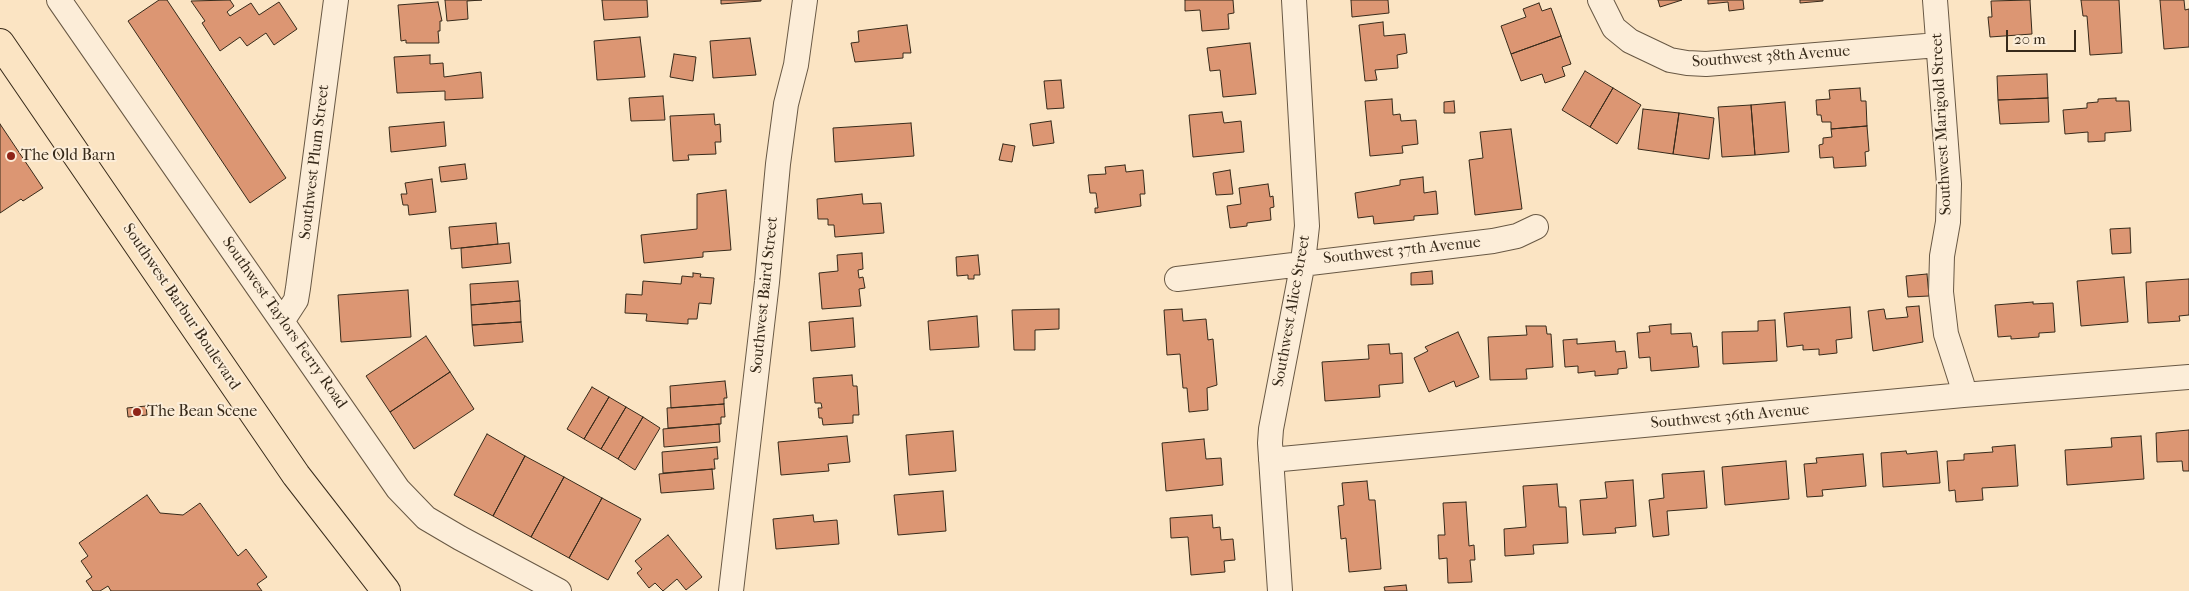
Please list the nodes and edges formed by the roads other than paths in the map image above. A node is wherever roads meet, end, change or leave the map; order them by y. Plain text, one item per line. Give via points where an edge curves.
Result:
1 (59, 0) edge
2 (336, 0) edge
3 (805, 0) edge
4 (1294, 0) edge
5 (1600, 0) edge
6 (1935, 0) edge
7 (0, 43) edge
8 (1938, 45) junction
9 (1536, 227) dead end
10 (1303, 262) junction
11 (1177, 279) dead end
12 (283, 320) junction
13 (2189, 377) edge
14 (1963, 395) junction
15 (1271, 460) junction
16 (386, 591) edge
17 (559, 591) edge
18 (731, 591) edge
19 (1280, 591) edge

1 - 12 street, Southwest Taylors Ferry Road
2 - 12 street, Southwest Plum Street via 298,288 296,300
3 - 18 street, Southwest Baird Street via 778,164
4 - 10 street, Southwest Alice Street via 1307,199
5 - 8 street, Southwest 38th Avenue via 1614,28 1630,41 1670,60 1687,63
6 - 8 street, Southwest Marigold Street
7 - 16 main road, Southwest Barbur Boulevard via 296,475
8 - 14 street, Southwest Marigold Street via 1949,191 1941,292 1946,334
9 - 10 street, Southwest 37th Avenue via 1517,236 1493,241
10 - 11 street, Southwest 37th Avenue
10 - 15 street, Southwest Alice Street via 1272,416
12 - 17 street, Southwest Taylors Ferry Road via 398,489 426,518
13 - 14 street, Southwest 36th Avenue
14 - 15 street, Southwest 36th Avenue
15 - 19 street, Southwest Alice Street

